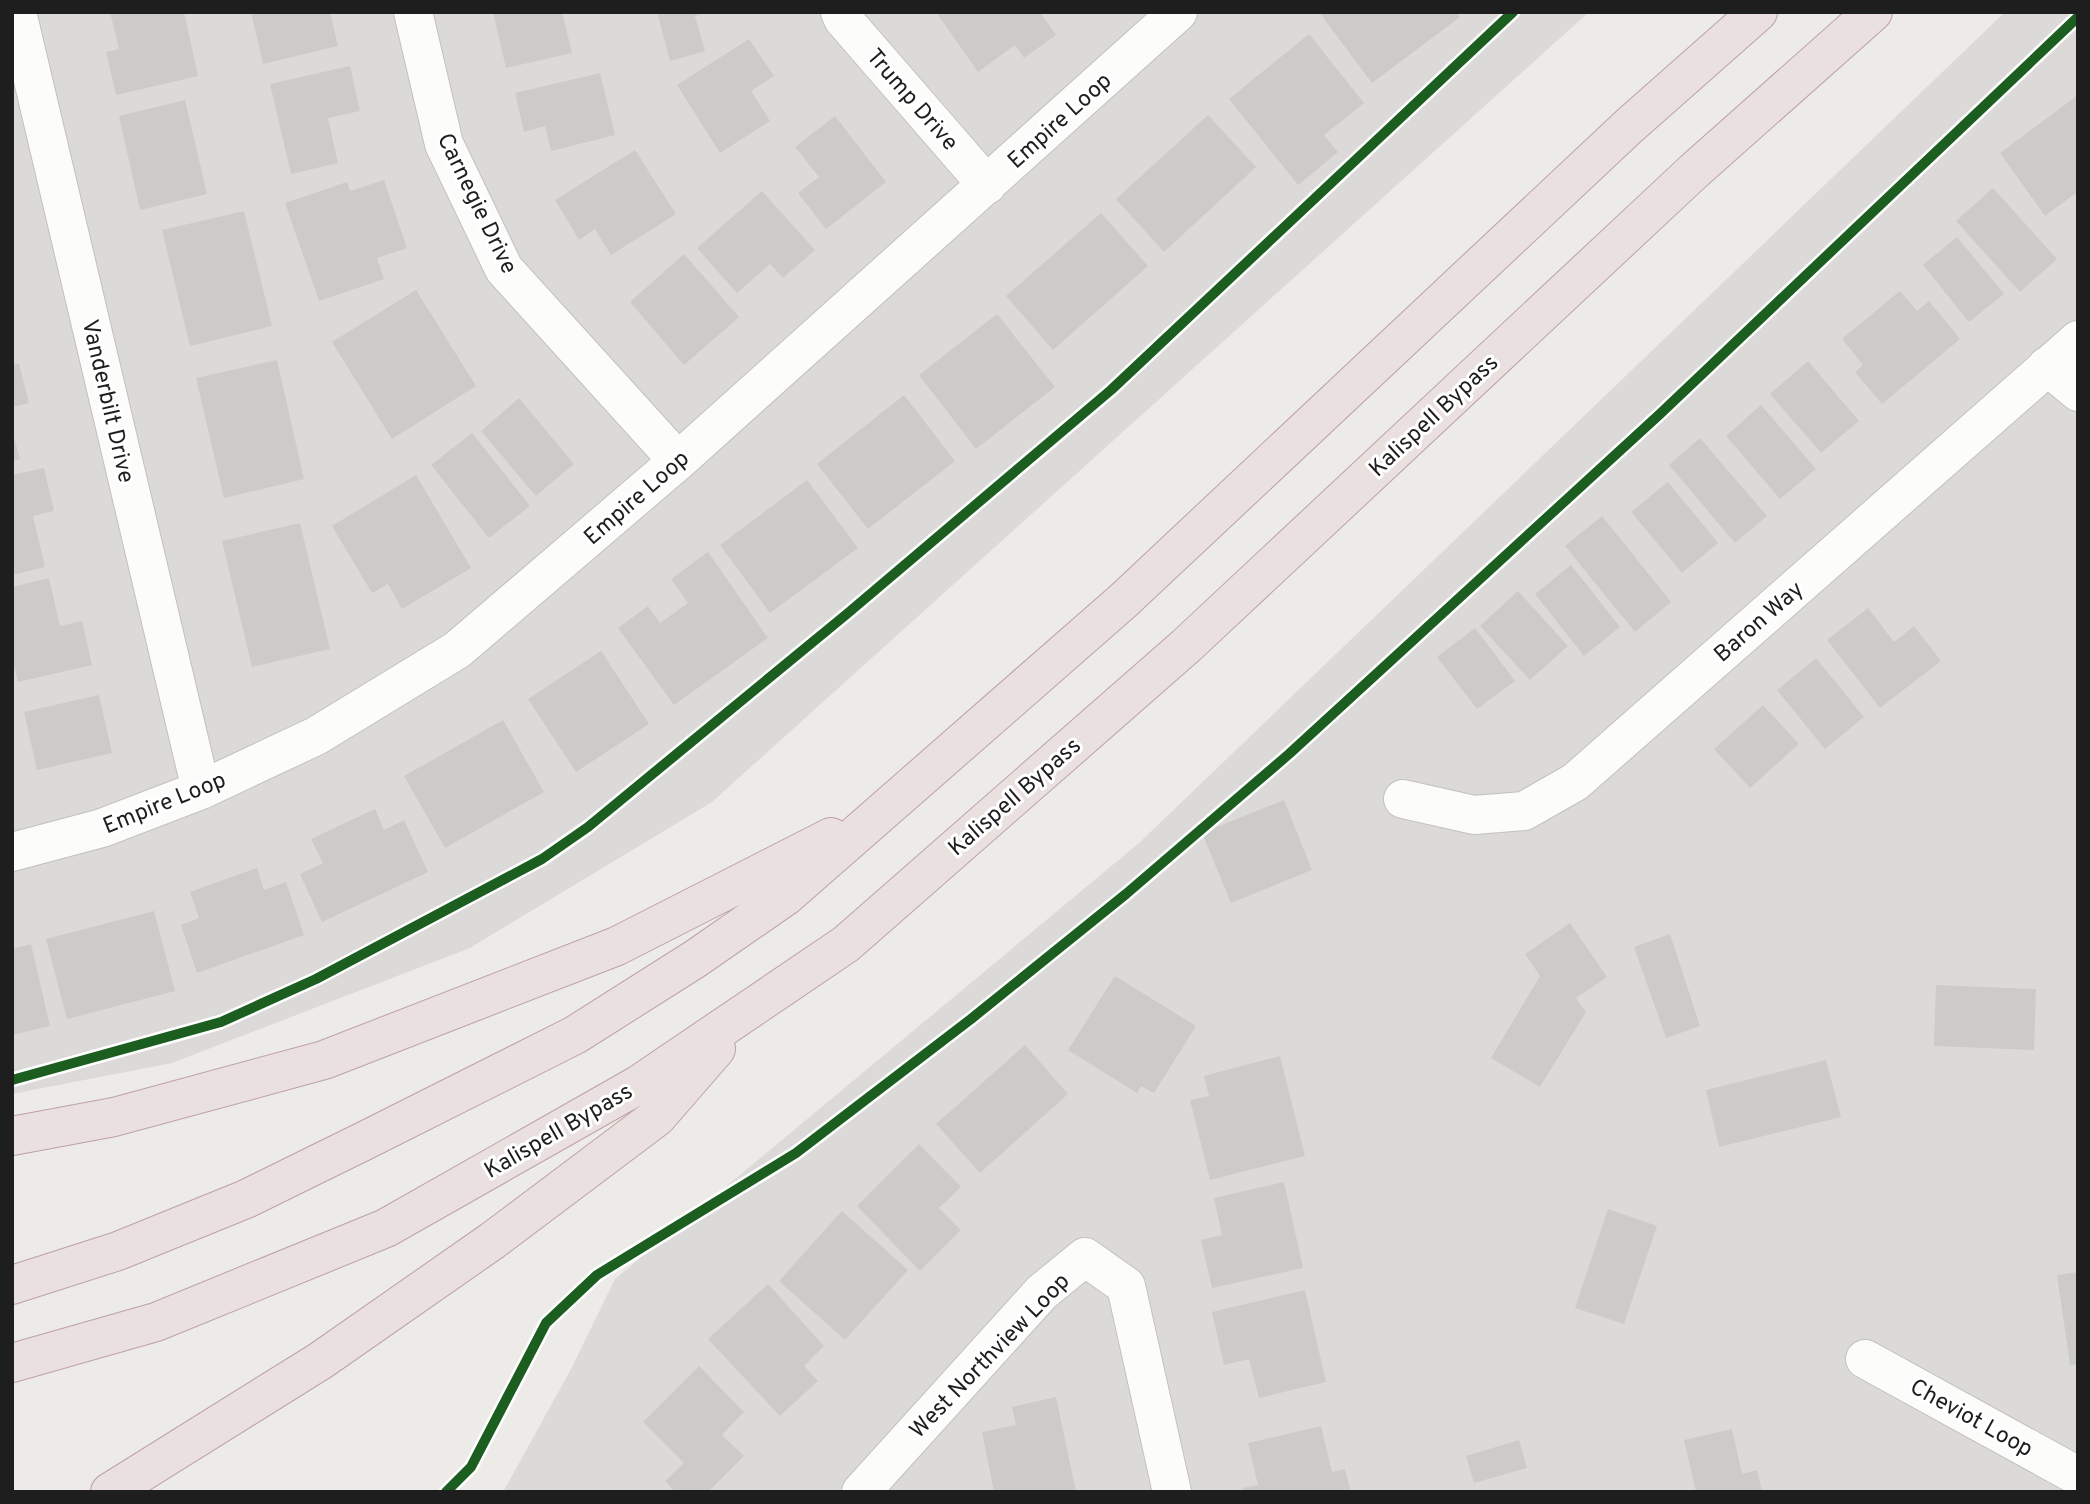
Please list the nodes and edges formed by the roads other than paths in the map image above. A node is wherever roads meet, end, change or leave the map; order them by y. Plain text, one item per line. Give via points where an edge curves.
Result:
1 (17, 12) edge
2 (413, 12) edge
3 (840, 12) edge
4 (1178, 12) edge
5 (1758, 12) edge
6 (1873, 12) edge
7 (987, 185) junction
8 (2078, 340) edge
9 (2047, 366) junction
10 (2078, 392) edge
11 (678, 461) junction
12 (201, 790) junction
13 (1403, 799) dead end
14 (880, 812) junction
15 (12, 852) edge
16 (751, 1011) junction
17 (12, 1136) edge
18 (12, 1285) edge
19 (1865, 1359) dead end
20 (12, 1363) edge
21 (2078, 1476) edge
22 (110, 1492) edge
23 (861, 1492) edge
24 (1172, 1492) edge

1 - 12 street, Vanderbilt Drive
2 - 11 street, Carnegie Drive via 444,144 504,269
3 - 7 street, Trump Drive
4 - 7 street, Empire Loop
5 - 14 highway via 1629,126 1123,601
6 - 16 highway, Kalispell Bypass via 1694,171 1186,646 846,944
7 - 11 street, Empire Loop
8 - 9 street, Baron Way
9 - 10 street
9 - 13 street, Baron Way via 1575,782 1524,811 1474,815
11 - 12 street, Empire Loop via 457,650 316,736
12 - 15 street, Empire Loop via 102,828
14 - 17 highway via 617,946 324,1060 114,1117
14 - 18 highway via 786,896 575,1035 246,1199 118,1251
16 - 20 highway, Kalispell Bypass via 638,1085 386,1228 156,1322
16 - 22 highway via 657,1116 492,1241 320,1361
19 - 21 street, Cheviot Loop
23 - 24 street, West Northview Loop via 1042,1293 1085,1257 1126,1286

